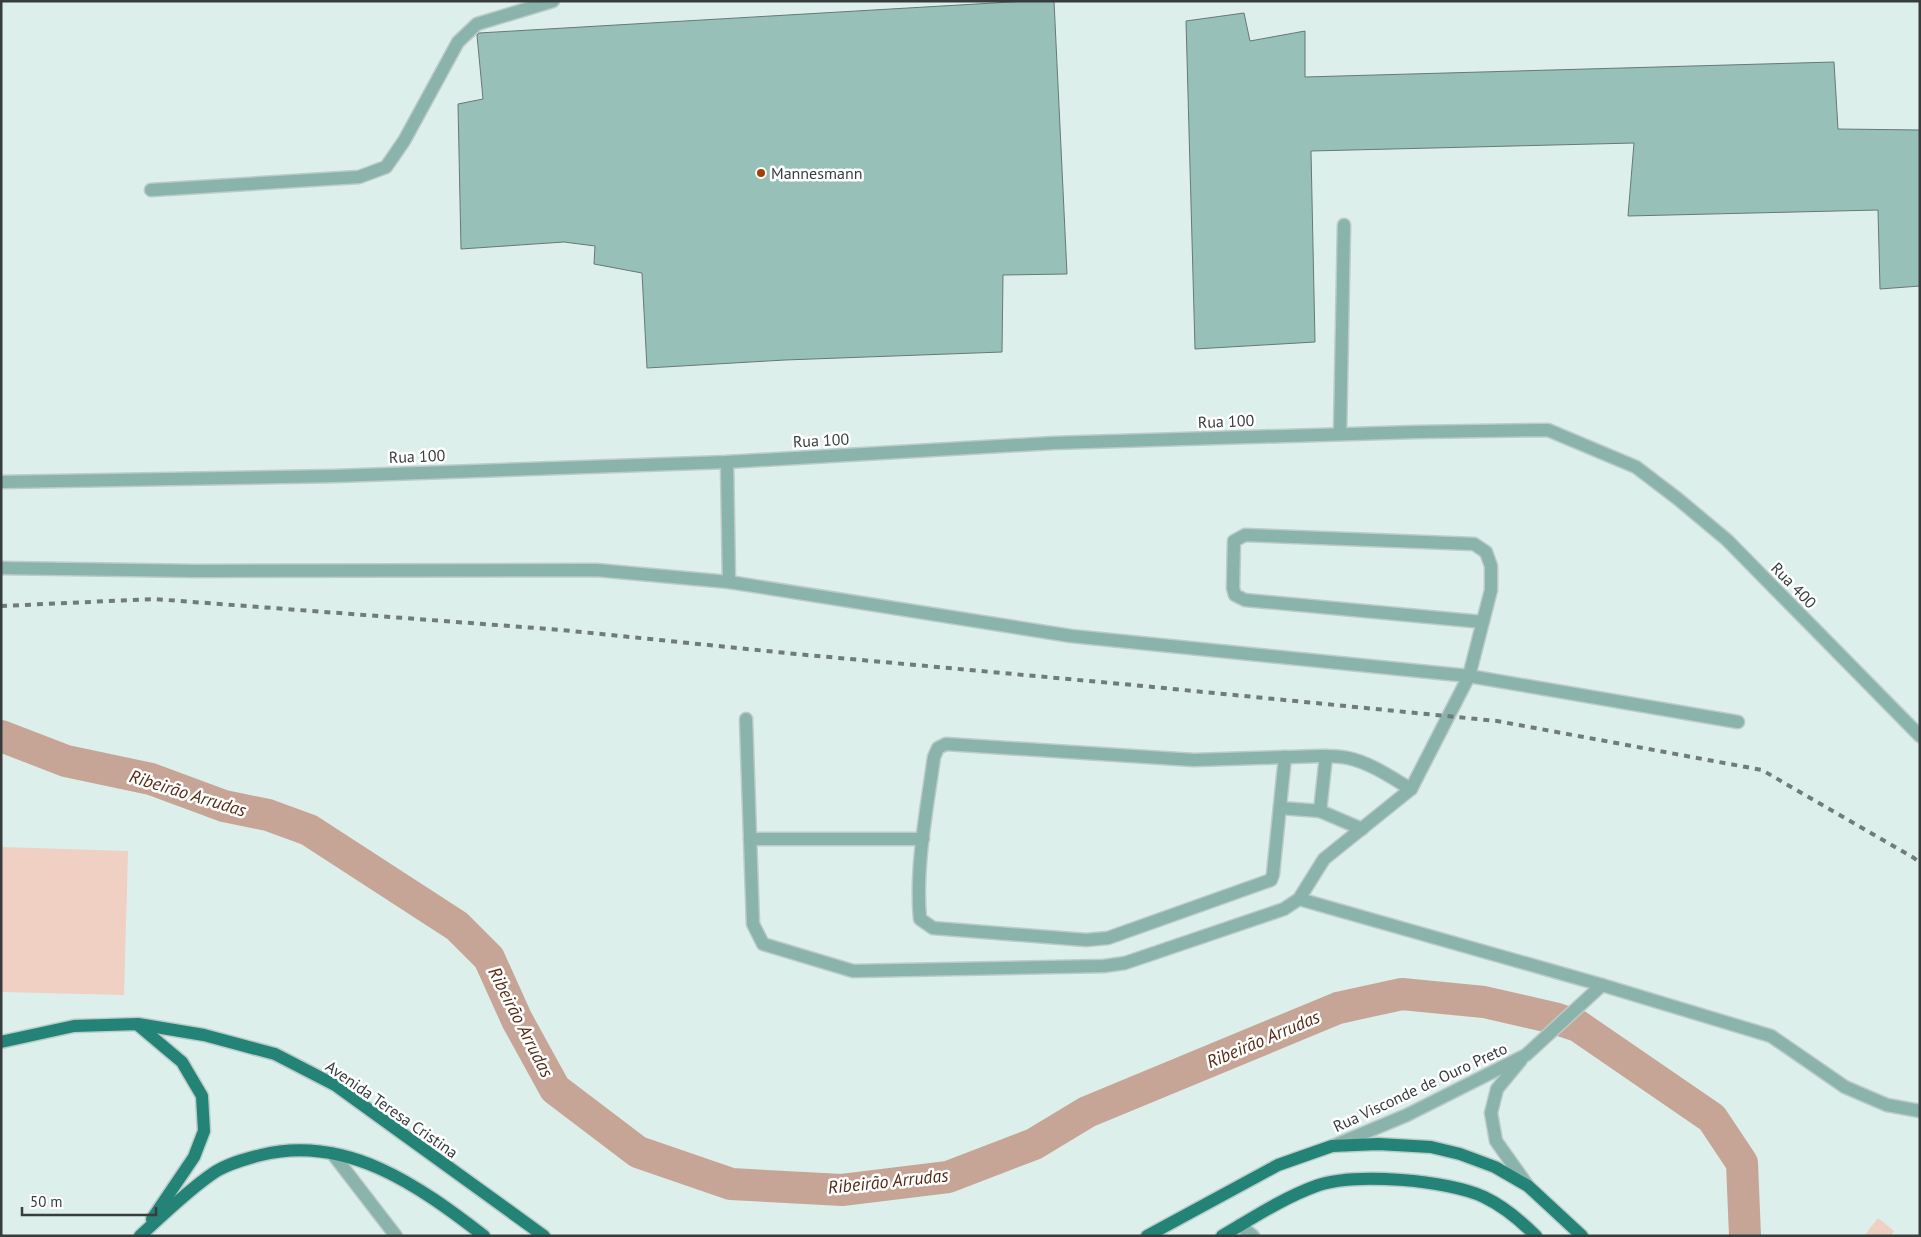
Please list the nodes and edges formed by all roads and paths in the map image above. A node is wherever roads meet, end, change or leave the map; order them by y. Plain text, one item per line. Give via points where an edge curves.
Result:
1 (553, 1) edge
2 (151, 190) dead end
3 (1344, 225) dead end
4 (1340, 434) junction
5 (727, 462) junction
6 (1636, 467) joint
7 (1, 482) edge
8 (1, 568) edge
9 (729, 582) junction
10 (1483, 622) junction
11 (1469, 676) junction
12 (746, 719) dead end
13 (1738, 722) dead end
14 (1920, 736) edge
15 (1326, 756) junction
16 (1286, 757) junction
17 (1412, 789) junction
18 (1280, 808) junction
19 (1320, 811) junction
20 (1362, 829) junction
21 (750, 839) junction
22 (923, 839) junction
23 (1299, 899) junction
24 (1602, 985) junction
25 (138, 1024) junction
26 (1, 1042) edge
27 (1526, 1055) junction
28 (1920, 1111) edge
29 (1332, 1146) junction
30 (332, 1152) junction
31 (1528, 1186) junction
32 (1240, 1225) junction
33 (140, 1236) edge
34 (396, 1236) edge
35 (484, 1236) edge
36 (544, 1236) edge
37 (1148, 1236) edge
38 (1222, 1236) edge
39 (1253, 1236) edge
40 (1536, 1236) edge
41 (1582, 1236) edge

1 - 2 street via 477,24 458,42 404,141 386,167 359,178
3 - 4 street
4 - 5 street, Rua 100 via 1053,443
4 - 6 street, Rua 100 via 1548,430
5 - 7 street, Rua 100 via 335,476
5 - 9 street
6 - 14 street, Rua 400 via 1728,540
8 - 9 street via 596,570
9 - 11 street via 1071,636
10 - 10 street via 1245,600 1235,595 1233,588 1234,541 1245,535 1474,544 1486,552 1491,566 1491,590
10 - 11 street
11 - 13 street
11 - 17 street
12 - 21 street
15 - 16 street
15 - 17 street via 1364,763
15 - 19 street
16 - 18 street
16 - 22 street via 1194,760 946,744 938,748 934,757
17 - 20 street
18 - 19 street
18 - 22 street via 1271,880 1108,938 1086,940 933,928 920,919
19 - 20 street
20 - 23 street via 1324,859
21 - 22 street
21 - 23 street via 753,924 763,944 853,971 1125,963 1284,909
23 - 24 street
24 - 27 street, Rua Visconde de Ouro Preto
24 - 28 street via 1771,1036 1845,1087 1887,1105
25 - 26 main road, Avenida Teresa Cristina via 74,1026
25 - 33 main road via 182,1062 202,1096 204,1131 194,1157
25 - 36 main road, Avenida Teresa Cristina via 204,1035 275,1054 334,1085
27 - 29 street, Rua Visconde de Ouro Preto via 1407,1115
27 - 31 street via 1497,1089 1491,1113 1496,1141
29 - 31 main road via 1431,1147 1495,1167
29 - 37 main road via 1278,1165
30 - 33 main road via 279,1150 245,1159 213,1173
30 - 34 street
30 - 35 main road via 365,1161 401,1178
31 - 41 main road
32 - 38 main road
32 - 39 street
32 - 40 main road via 1318,1185 1383,1178 1451,1186 1485,1197 1520,1220

